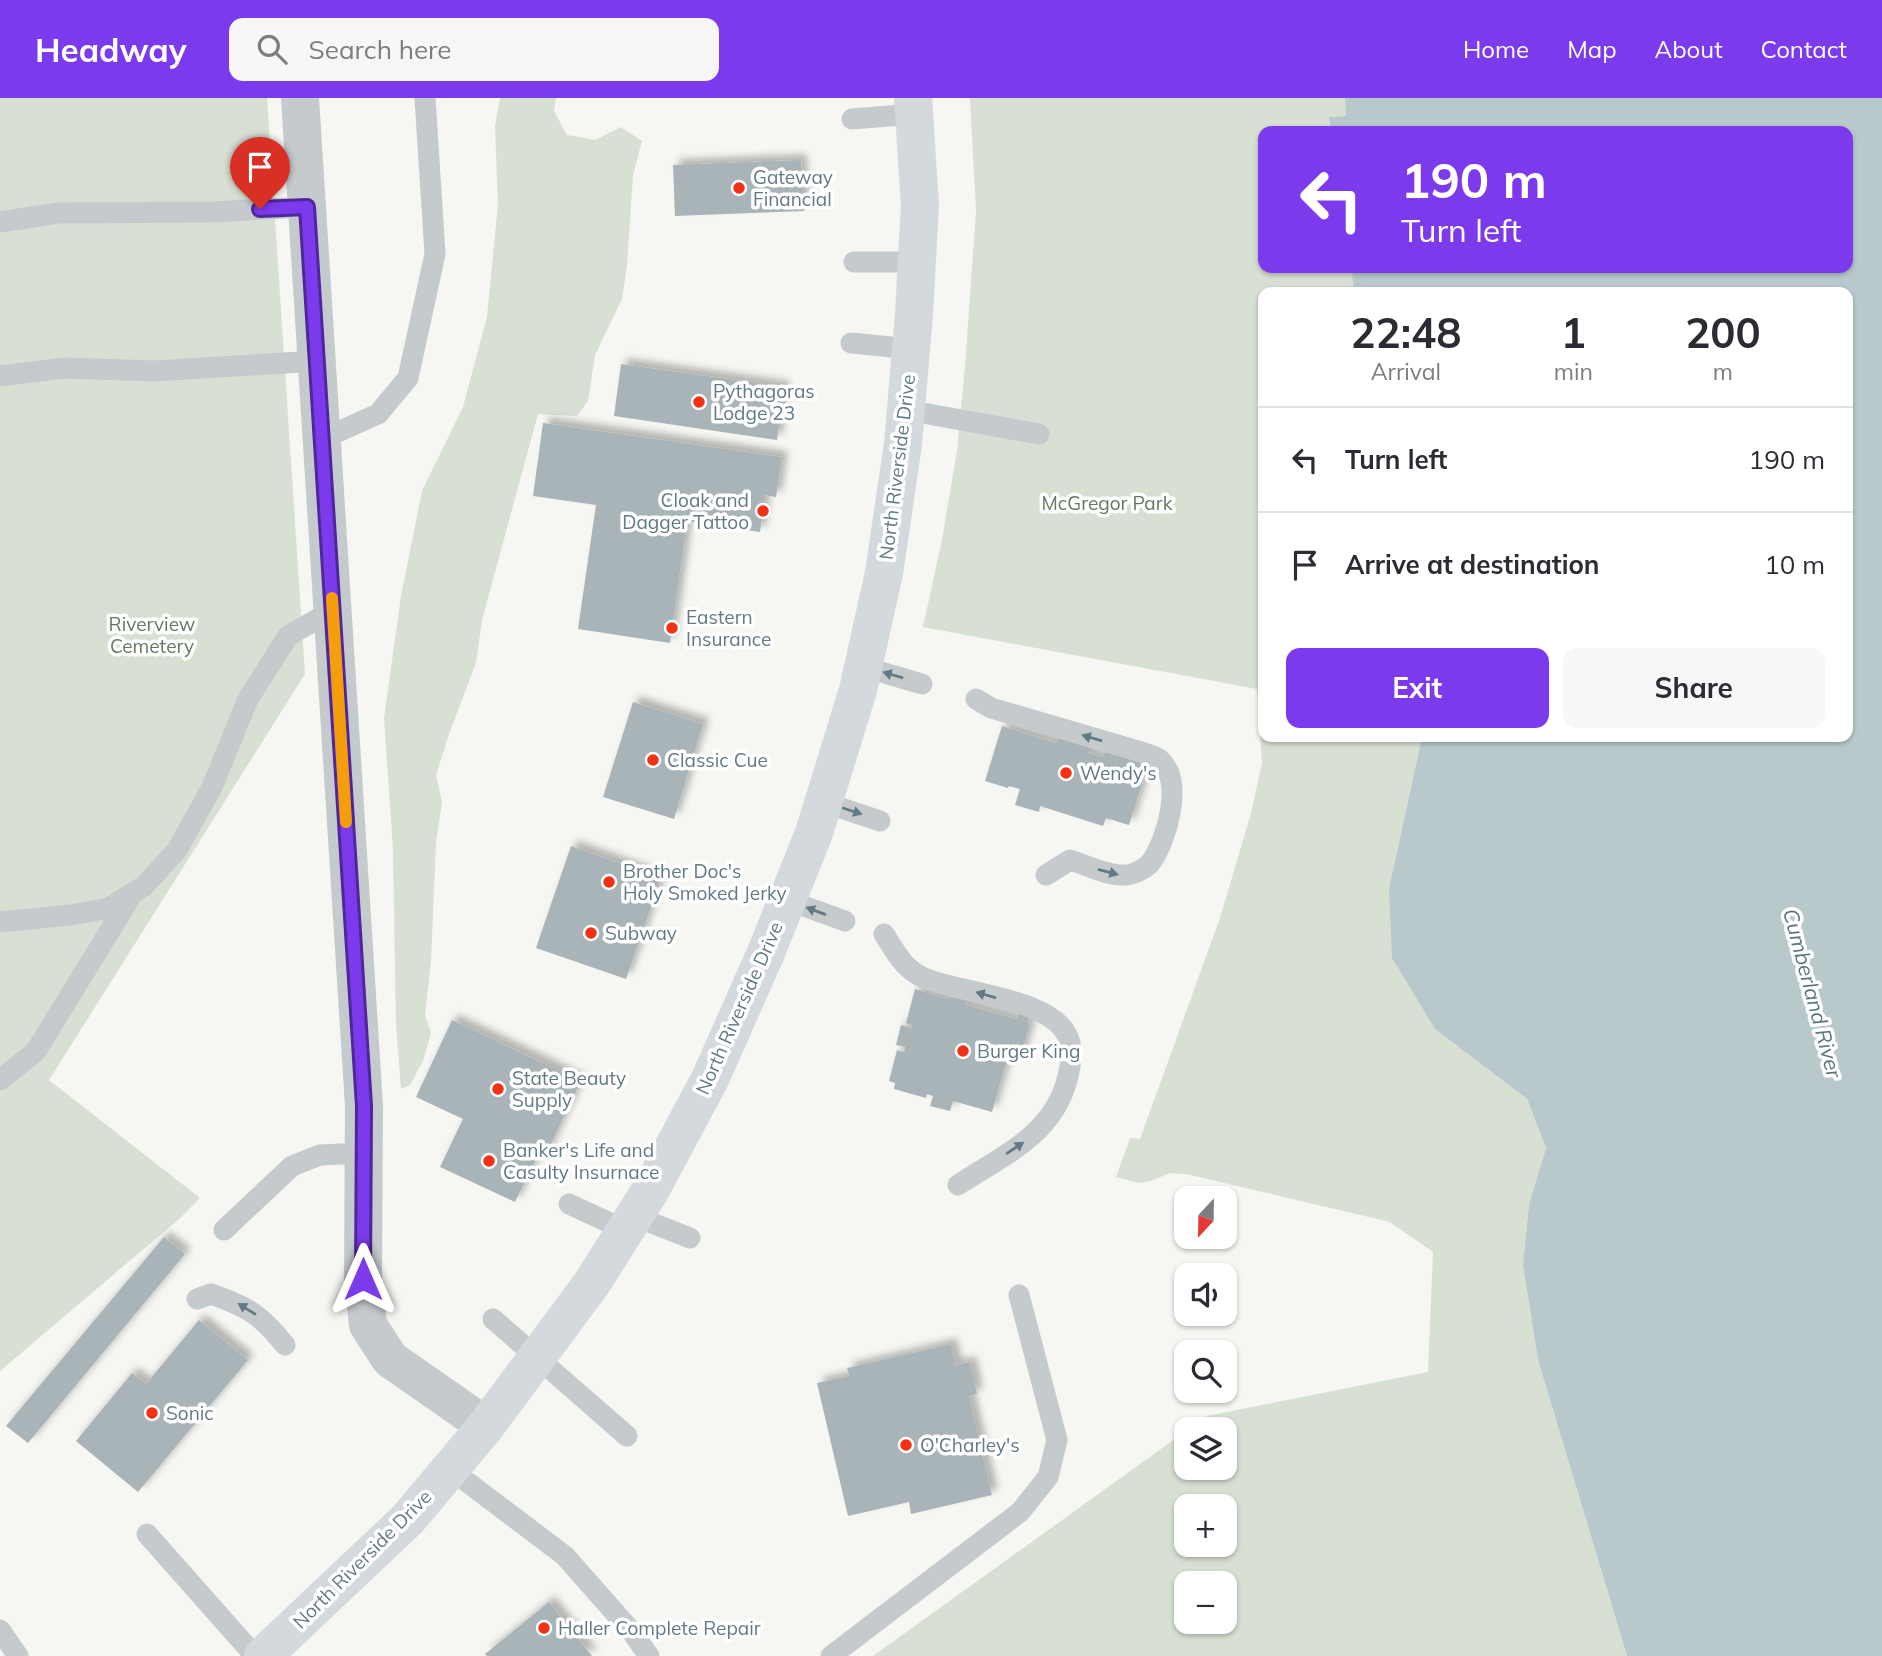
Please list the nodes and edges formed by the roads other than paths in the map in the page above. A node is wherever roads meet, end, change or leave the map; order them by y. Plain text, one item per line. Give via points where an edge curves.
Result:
1 (300, 98) edge
2 (425, 98) edge
3 (913, 106) edge
4 (852, 119) dead end
5 (307, 207) junction
6 (0, 222) edge
7 (854, 262) dead end
8 (917, 262) junction
9 (850, 343) dead end
10 (911, 349) junction
11 (317, 361) junction
12 (0, 376) edge
13 (906, 410) junction
14 (1039, 434) dead end
15 (322, 439) junction
16 (333, 610) junction
17 (864, 667) junction
18 (922, 684) dead end
19 (975, 699) dead end
20 (823, 802) junction
21 (880, 821) dead end
22 (1046, 875) dead end
23 (133, 893) junction
24 (787, 900) junction
25 (845, 921) dead end
26 (0, 922) edge
27 (884, 934) dead end
28 (1, 1081) edge
29 (363, 1153) junction
30 (958, 1185) dead end
31 (569, 1203) dead end
32 (629, 1223) junction
33 (224, 1230) dead end
34 (690, 1238) dead end
35 (1019, 1295) dead end
36 (198, 1299) dead end
37 (493, 1319) dead end
38 (285, 1345) dead end
39 (537, 1357) junction
40 (486, 1426) junction
41 (627, 1437) dead end
42 (450, 1469) junction
43 (147, 1534) dead end
44 (0, 1630) edge
45 (18, 1656) edge
46 (255, 1656) edge
47 (263, 1656) edge
48 (649, 1656) edge
49 (831, 1656) edge

1 - 5 street
2 - 15 lane via 436,254 408,378 378,414
3 - 4 lane
3 - 8 highway, North Riverside Drive via 920,205
5 - 6 lane via 58,214
5 - 11 street
7 - 8 lane
8 - 10 highway, North Riverside Drive
9 - 10 lane
10 - 13 highway, North Riverside Drive
11 - 12 lane via 154,371 64,368
11 - 15 street
13 - 14 lane
13 - 17 highway, North Riverside Drive via 884,573
15 - 16 street
16 - 23 lane via 288,635 248,699 212,787 177,850
16 - 29 street via 364,1106
18 -> 17 lane
17 - 20 highway, North Riverside Drive
22 -> 19 lane via 1070,860 1123,876 1151,862 1174,793 1169,774 1160,760 1145,753 991,708
20 -> 21 lane
20 - 24 highway, North Riverside Drive
23 - 26 lane via 108,908
23 - 28 lane via 36,1051
25 -> 24 lane
24 - 32 highway, North Riverside Drive via 710,1079
30 -> 27 lane via 1037,1133 1049,1120 1068,1080 1070,1040 1049,1016 923,977 903,965
29 - 33 lane via 320,1155 292,1166
29 - 40 street via 363,1279 368,1325 390,1359
31 - 32 lane
32 - 34 lane
32 - 39 highway, North Riverside Drive
35 - 49 lane via 1057,1440 1048,1478 1020,1512
38 -> 36 lane via 267,1322 242,1304 211,1294
37 - 39 lane
39 - 40 highway, North Riverside Drive
39 - 41 lane
40 - 42 highway, North Riverside Drive
42 - 47 highway, North Riverside Drive via 408,1519
42 - 48 lane via 565,1556
43 - 46 lane
44 - 45 lane

